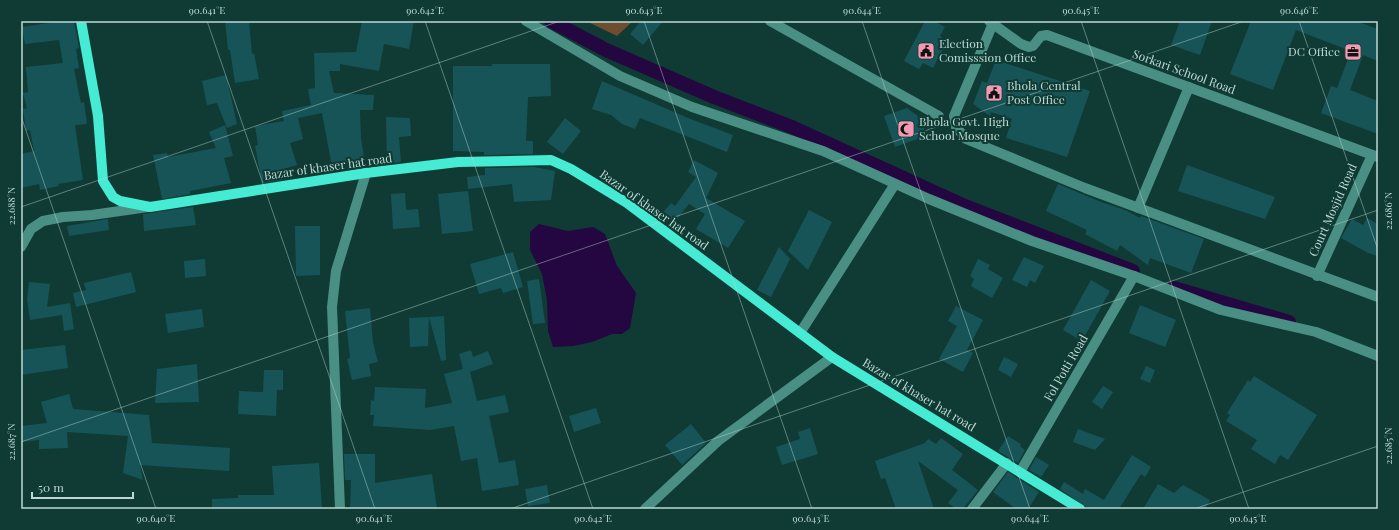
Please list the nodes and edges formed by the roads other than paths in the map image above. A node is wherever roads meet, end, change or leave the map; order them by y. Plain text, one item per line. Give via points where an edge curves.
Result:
1 (81, 21) edge
2 (526, 21) edge
3 (992, 22) edge
4 (773, 23) edge
5 (1189, 87) junction
6 (939, 116) dead end
7 (1375, 156) edge
8 (366, 173) junction
9 (896, 184) junction
10 (150, 207) junction
11 (1138, 208) junction
12 (21, 247) edge
13 (1134, 276) junction
14 (1317, 276) junction
15 (1378, 297) edge
16 (800, 333) junction
17 (1378, 356) edge
18 (832, 357) junction
19 (1007, 464) junction
20 (1020, 472) junction
21 (340, 509) edge
22 (645, 509) edge
23 (972, 509) edge
24 (1080, 509) edge

1 - 10 main road, Bazar of khaser hat road via 98,116 103,181 113,197 120,201
2 - 9 street via 620,76 692,107 823,151
3 - 5 street, Sorkari School Road via 1029,47 1041,36 1047,35
3 - 11 street via 960,98 954,116 956,127 966,139
4 - 6 street
5 - 7 street, Sorkari School Road
5 - 11 street
7 - 14 street, Court Mosjid Road
8 - 10 main road, Bazar of khaser hat road
8 - 16 main road, Bazar of khaser hat road via 458,162 551,160 571,169 627,203
8 - 21 street via 336,271 332,307
9 - 13 street via 1032,241
9 - 16 street
10 - 12 street via 43,221 31,229
11 - 14 street
13 - 17 street via 1220,310 1316,332
13 - 20 street, Fol Potti Road
14 - 15 street
16 - 18 main road, Bazar of khaser hat road
18 - 19 main road, Bazar of khaser hat road
18 - 22 street via 718,441
19 - 20 main road, Bazar of khaser hat road
19 - 23 street
20 - 24 main road, Bazar of khaser hat road

